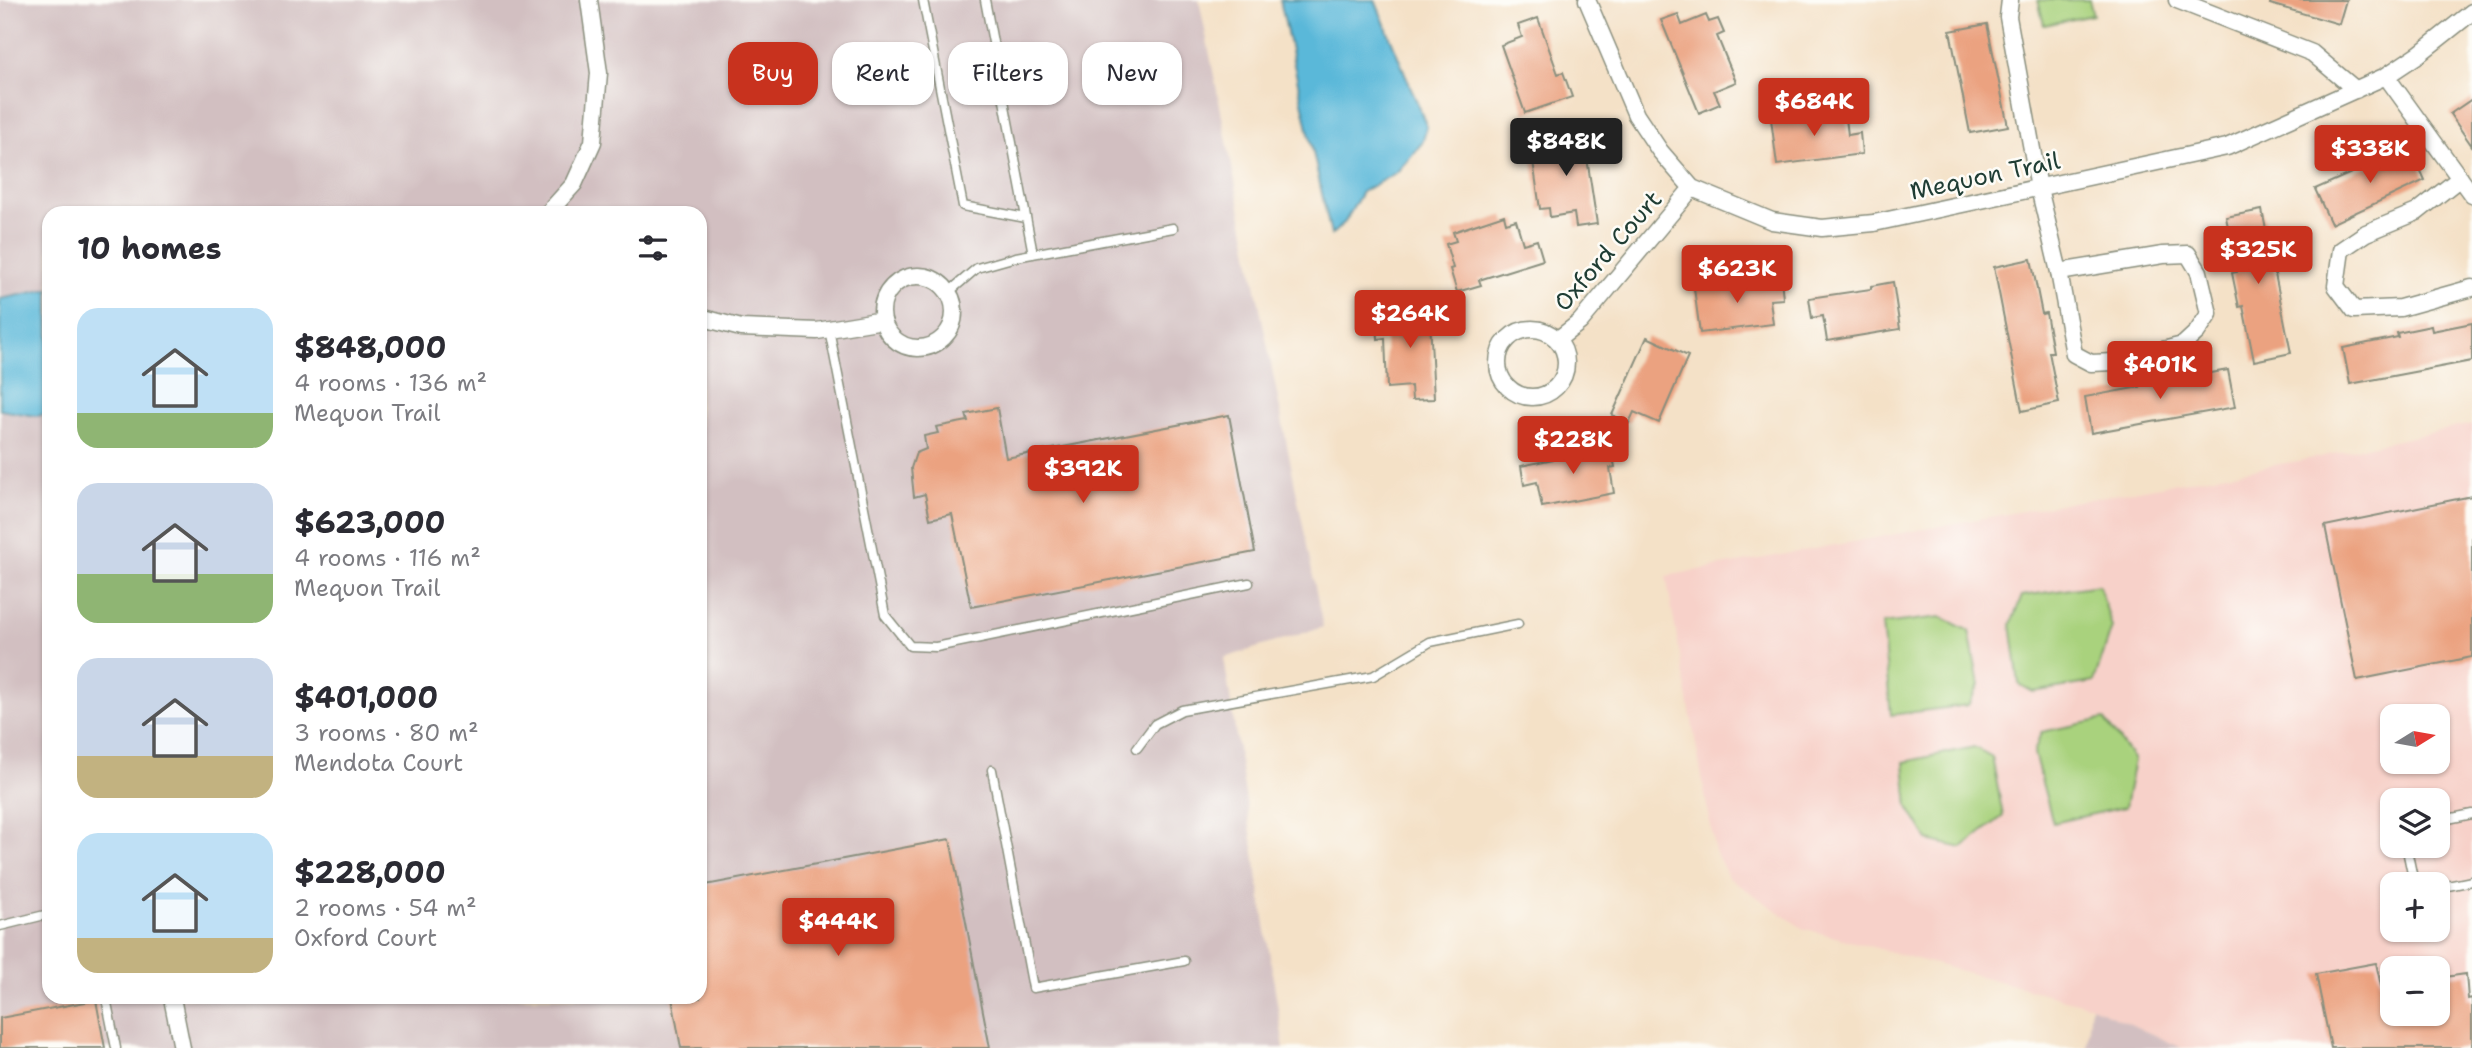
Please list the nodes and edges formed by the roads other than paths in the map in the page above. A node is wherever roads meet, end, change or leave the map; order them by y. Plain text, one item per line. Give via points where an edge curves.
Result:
1 (589, 0) edge
2 (923, 0) edge
3 (985, 0) edge
4 (1587, 0) edge
5 (2010, 0) edge
6 (2177, 0) edge
7 (2472, 12) edge
8 (2386, 76) junction
9 (2356, 90) junction
10 (2460, 178) junction
11 (1692, 188) junction
12 (2039, 188) junction
13 (2472, 195) edge
14 (556, 206) edge
15 (1026, 218) junction
16 (1173, 228) dead end
17 (1033, 254) junction
18 (2059, 272) junction
19 (2472, 288) edge
20 (949, 292) junction
21 (707, 319) edge
22 (883, 320) junction
23 (829, 329) junction
24 (1558, 340) junction
25 (1249, 583) dead end
26 (1518, 624) dead end
27 (1137, 748) dead end
28 (992, 769) dead end
29 (2472, 814) edge
30 (2450, 819) edge
31 (2472, 881) edge
32 (2450, 886) edge
33 (42, 916) edge
34 (0, 926) edge
35 (1184, 961) dead end
36 (107, 1004) edge
37 (173, 1004) edge
38 (116, 1048) edge
39 (182, 1048) edge

1 - 14 street via 599,73 593,142 574,184
2 - 15 lane via 963,206
3 - 15 lane
4 - 11 street, Mequon Trail via 1636,115
5 - 12 street via 2008,17
6 - 9 street via 2312,53
7 - 8 street, Mequon Trail
8 - 9 street, Mequon Trail
8 - 10 street
9 - 12 street, Mequon Trail via 2227,147
10 - 13 street
10 - 19 street via 2417,212 2366,233 2340,250 2336,286 2354,310 2400,308
11 - 12 street, Mequon Trail via 1772,221 1822,228 1874,223
11 - 24 street, Oxford Court via 1588,313
12 - 18 street
15 - 17 lane
16 - 17 lane
17 - 20 lane via 977,268
18 - 18 street via 2074,354 2091,363 2183,345 2210,314 2199,272 2188,254
20 - 22 street via 932,278 910,276 891,288 882,309
20 - 22 street via 954,304 951,329 932,345 908,347 896,341
21 - 23 street via 741,328
22 - 23 street
23 - 25 lane via 885,615 910,646 936,647
24 - 24 street, Oxford Court via 1539,330 1509,338 1499,357 1508,387 1528,397 1540,396 1559,384 1566,362
26 - 27 lane via 1430,642 1373,676 1181,710 1155,724
28 - 35 lane via 1034,988
29 - 30 lane
31 - 32 lane
33 - 34 lane
36 - 38 lane
37 - 39 street

